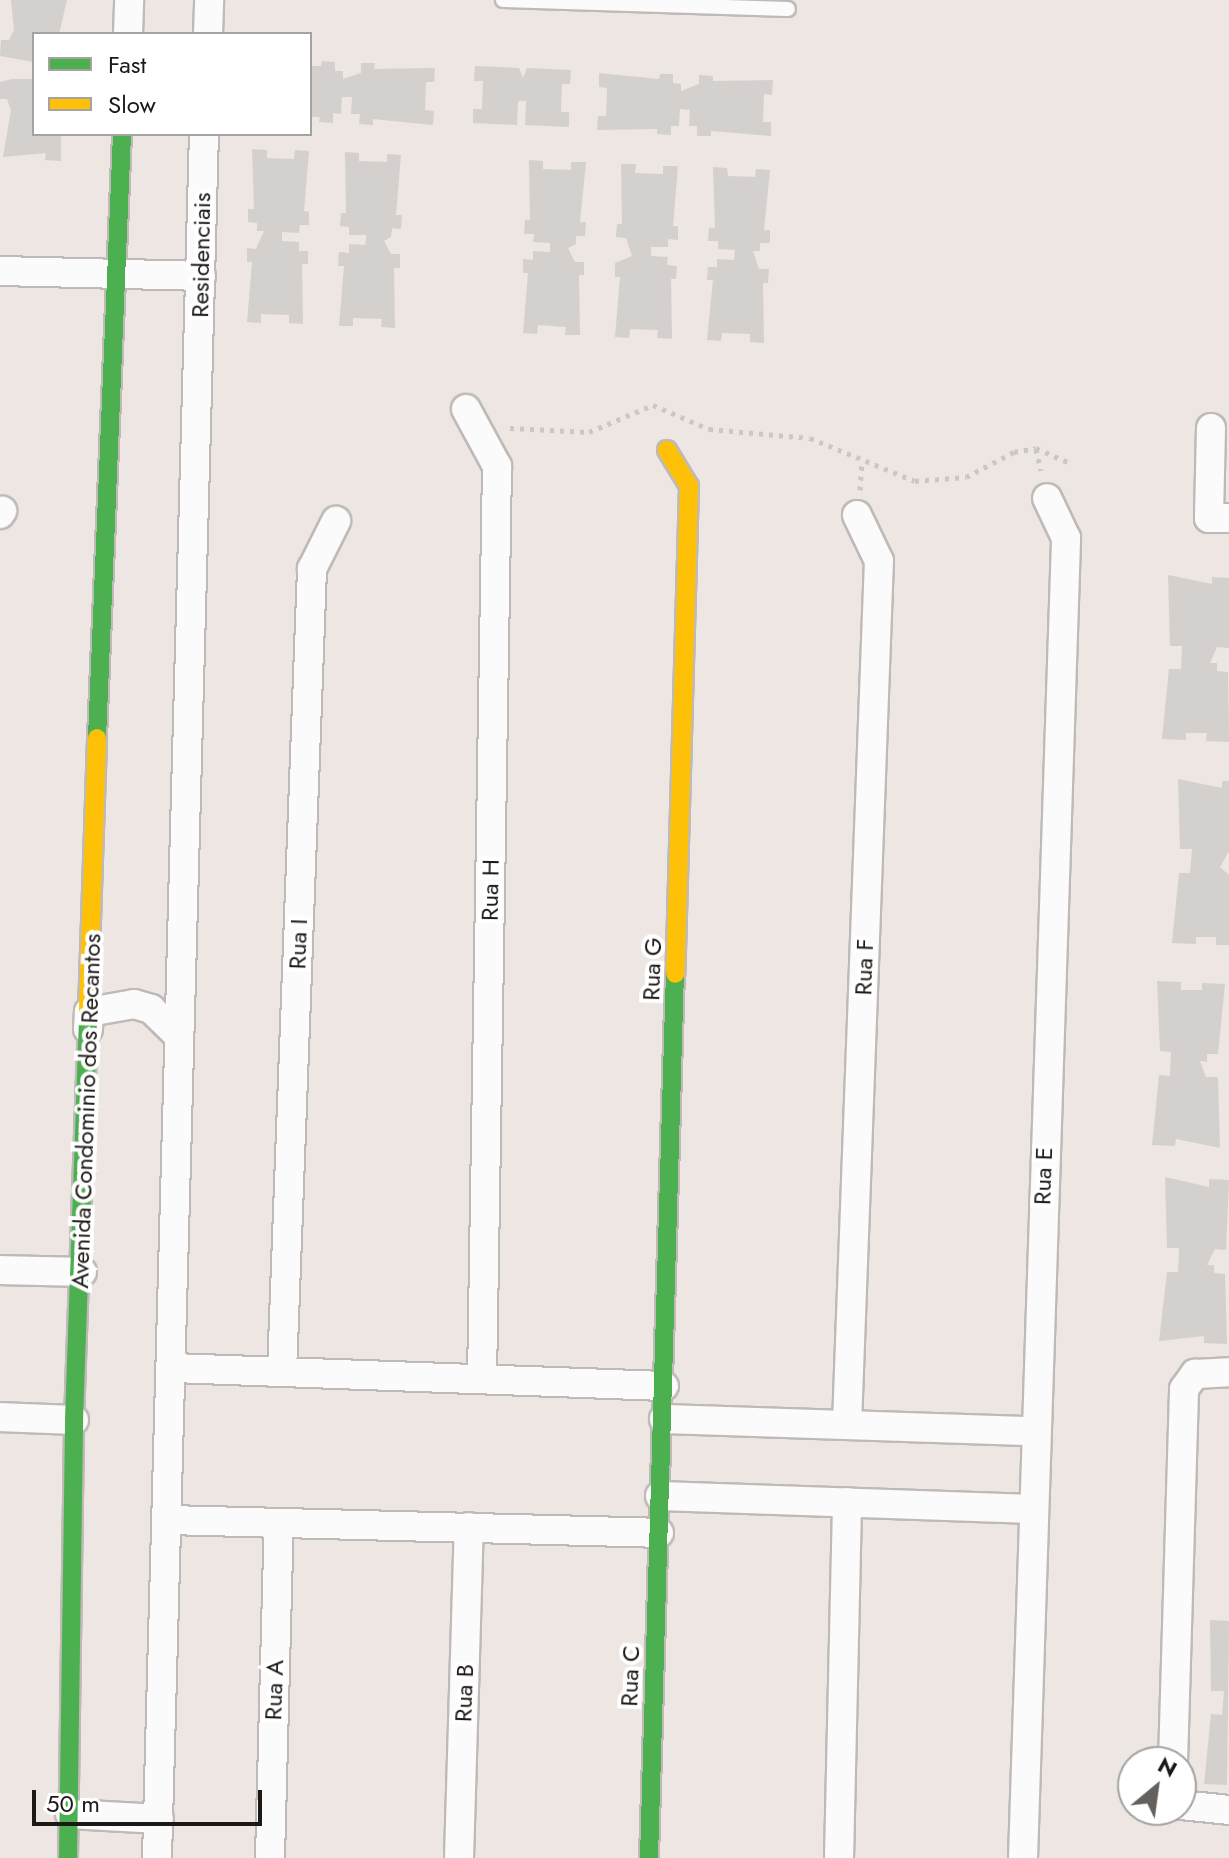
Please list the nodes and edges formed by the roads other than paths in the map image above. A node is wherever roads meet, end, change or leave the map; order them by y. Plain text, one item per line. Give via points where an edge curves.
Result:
1 (129, 0) edge
2 (209, 0) edge
3 (503, 0) edge
4 (788, 9) dead end
5 (128, 32) edge
6 (208, 32) edge
7 (122, 136) edge
8 (204, 136) edge
9 (0, 271) edge
10 (115, 275) junction
11 (201, 276) junction
12 (466, 409) road end
13 (1211, 428) dead end
14 (667, 450) dead end
15 (1047, 498) dead end
16 (857, 515) dead end
17 (1229, 518) edge
18 (336, 521) dead end
19 (179, 1036) junction
20 (88, 1037) junction
21 (0, 1270) edge
22 (82, 1272) junction
23 (173, 1368) junction
24 (282, 1372) junction
25 (1229, 1372) edge
26 (482, 1379) junction
27 (664, 1386) junction
28 (0, 1417) edge
29 (664, 1419) junction
30 (74, 1420) junction
31 (847, 1424) junction
32 (1034, 1431) junction
33 (660, 1496) junction
34 (847, 1502) junction
35 (1033, 1509) junction
36 (168, 1520) junction
37 (279, 1523) junction
38 (469, 1527) junction
39 (659, 1533) junction
40 (1173, 1746) edge
41 (1197, 1807) edge
42 (1229, 1810) edge
43 (70, 1814) junction
44 (159, 1819) junction
45 (68, 1858) edge
46 (157, 1858) edge
47 (270, 1858) edge
48 (459, 1858) edge
49 (649, 1858) edge
50 (839, 1858) edge
51 (1023, 1858) edge

1 - 5 street
2 - 6 street
3 - 4 lane
7 - 10 street
8 - 11 street, Residenciais
9 - 10 street
10 - 11 street
10 - 20 street, Avenida Condominio dos Recantos
11 - 19 street, Residenciais
12 - 26 street, Rua H via 497,466
13 - 17 street via 1209,518
14 - 27 street, Rua G via 689,486
15 - 32 street, Rua E via 1066,538
16 - 31 street, Rua F via 879,561
18 - 24 street, Rua I via 312,569
19 - 20 street via 151,1009 134,1004 89,1012
19 - 23 street
20 - 22 street, Avenida Condominio dos Recantos
21 - 22 street
22 - 30 street, Avenida Condominio dos Recantos
23 - 24 street
23 - 36 street
24 - 26 street
25 - 40 street via 1195,1374 1184,1389
26 - 27 street
27 - 29 street, Rua G
28 - 30 street
29 - 31 street
29 - 33 street, Rua G
30 - 43 street, Avenida Condominio dos Recantos
31 - 32 street
32 - 35 street, Rua E
33 - 34 street
33 - 39 street, Rua C
34 - 35 street
34 - 50 street
35 - 51 street, Rua E
36 - 37 street
36 - 44 street
37 - 38 street
37 - 47 street, Rua A
38 - 39 street
38 - 48 street, Rua B
39 - 49 street, Rua C
41 - 42 street
43 - 44 street
43 - 45 street, Avenida Condominio dos Recantos
44 - 46 street

